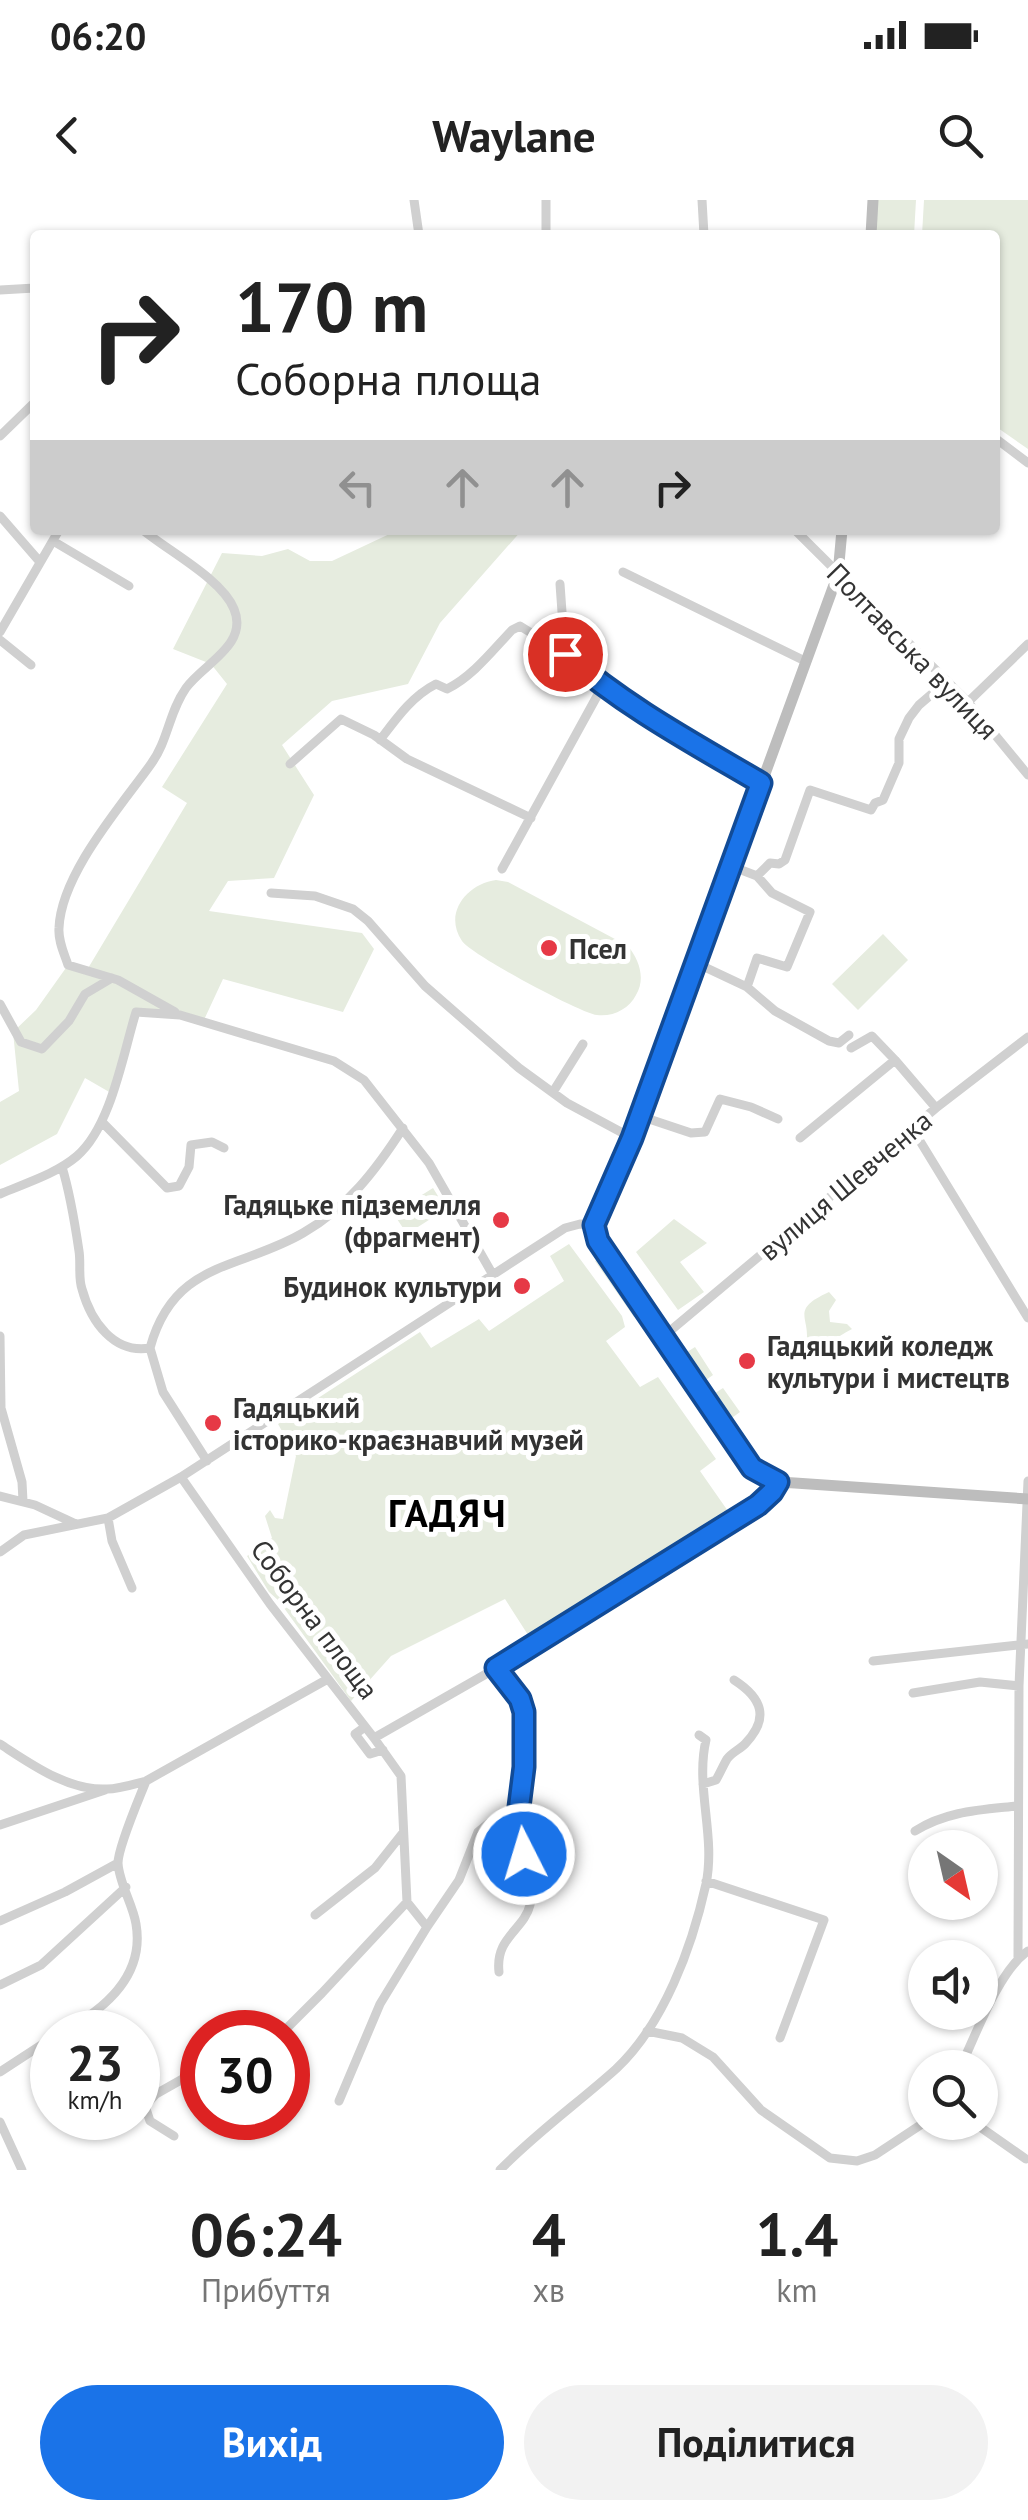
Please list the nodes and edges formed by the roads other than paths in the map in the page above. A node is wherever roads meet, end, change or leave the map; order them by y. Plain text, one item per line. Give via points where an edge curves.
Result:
1 (414, 200) edge
2 (546, 200) edge
3 (702, 200) edge
4 (874, 200) edge
5 (418, 230) edge
6 (546, 230) edge
7 (704, 230) edge
8 (871, 230) edge
9 (30, 288) edge
10 (0, 290) edge
11 (30, 407) edge
12 (0, 436) edge
13 (1000, 442) edge
14 (1028, 462) edge
15 (0, 516) edge
16 (57, 535) edge
17 (149, 535) edge
18 (800, 535) edge
19 (842, 535) edge
20 (53, 541) junction
21 (40, 562) junction
22 (623, 572) dead end
23 (838, 574) junction
24 (560, 584) dead end
25 (129, 586) dead end
26 (0, 636) edge
27 (1028, 644) edge
28 (565, 654) junction
29 (805, 661) junction
30 (31, 665) dead end
31 (947, 682) junction
32 (602, 687) junction
33 (968, 702) junction
34 (380, 740) junction
35 (290, 764) dead end
36 (1028, 776) edge
37 (761, 783) junction
38 (531, 818) junction
39 (731, 866) junction
40 (502, 869) dead end
41 (757, 876) junction
42 (271, 893) dead end
43 (696, 964) junction
44 (112, 978) junction
45 (747, 987) junction
46 (0, 1004) edge
47 (180, 1015) junction
48 (850, 1035) dead end
49 (1028, 1037) edge
50 (583, 1044) dead end
51 (852, 1048) dead end
52 (895, 1060) junction
53 (552, 1092) junction
54 (936, 1108) junction
55 (640, 1116) junction
56 (778, 1120) dead end
57 (102, 1122) junction
58 (403, 1128) junction
59 (912, 1128) junction
60 (632, 1138) junction
61 (800, 1138) dead end
62 (224, 1148) dead end
63 (62, 1167) junction
64 (0, 1194) edge
65 (594, 1225) junction
66 (493, 1275) junction
67 (1028, 1318) edge
68 (0, 1336) edge
69 (664, 1336) junction
70 (150, 1348) junction
71 (207, 1461) junction
72 (181, 1477) junction
73 (1028, 1481) edge
74 (778, 1482) junction
75 (0, 1496) edge
76 (1028, 1499) edge
77 (23, 1501) junction
78 (108, 1518) junction
79 (76, 1524) junction
80 (0, 1552) edge
81 (132, 1588) dead end
82 (1024, 1644) edge
83 (873, 1662) dead end
84 (496, 1668) junction
85 (326, 1680) junction
86 (734, 1680) dead end
87 (1018, 1686) junction
88 (912, 1693) dead end
89 (365, 1727) junction
90 (699, 1735) dead end
91 (374, 1738) junction
92 (3, 1749) edge
93 (383, 1750) junction
94 (146, 1781) junction
95 (703, 1784) junction
96 (107, 1789) junction
97 (1017, 1806) junction
98 (517, 1823) junction
99 (0, 1824) edge
100 (917, 1830) edge
101 (402, 1834) junction
102 (118, 1863) junction
103 (706, 1882) junction
104 (126, 1887) junction
105 (407, 1902) junction
106 (315, 1915) dead end
107 (0, 1921) edge
108 (427, 1927) junction
109 (1028, 1951) edge
110 (1018, 1957) junction
111 (499, 1972) dead end
112 (0, 1984) edge
113 (98, 2010) edge
114 (305, 2010) edge
115 (647, 2030) junction
116 (780, 2038) dead end
117 (969, 2050) edge
118 (30, 2052) edge
119 (0, 2072) edge
120 (180, 2080) edge
121 (339, 2101) dead end
122 (0, 2122) edge
123 (174, 2136) dead end
124 (908, 2136) edge
125 (998, 2139) edge
126 (830, 2158) junction
127 (1026, 2158) edge
128 (22, 2170) edge
129 (500, 2170) edge
130 (823, 2170) edge

1 - 5 street
2 - 6 street
3 - 7 street
4 - 8 street
9 - 10 street
11 - 12 street
13 - 14 street
15 - 21 street
16 - 20 street
17 - 44 street via 202,574 236,613 232,643 180,696 157,754 111,814 65,902 59,926 68,965
18 - 23 street, Полтавська вулиця
19 - 23 street
20 - 21 street
20 - 25 street
21 - 26 street
22 - 29 street
23 - 29 street
23 - 31 street, Полтавська вулиця
24 - 28 street
26 - 30 street
27 - 33 street
28 - 32 street
28 - 34 street via 516,626 460,681 447,689 427,688
29 - 37 street
31 - 33 street, Полтавська вулиця
31 - 41 street via 909,718 883,800 871,810 810,790 785,860
32 - 37 street
32 - 38 street
33 - 36 street, Полтавська вулиця
34 - 35 street via 342,719
34 - 38 street
37 - 39 street
38 - 40 street
39 - 41 street
39 - 43 street
41 - 45 street via 772,894 810,912 786,967 757,958
42 - 53 street via 314,896 352,909 425,986
43 - 45 street
43 - 55 street
44 - 46 street via 85,994 70,1022 42,1049 21,1042
44 - 47 street
45 - 48 street via 829,1041
47 - 57 street via 136,1012
47 - 58 street via 334,1061 364,1080
49 - 54 street, вулиця Шевченка
50 - 53 street
51 - 52 street via 872,1036
52 - 54 street
52 - 61 street
53 - 60 street
54 - 59 street, вулиця Шевченка
55 - 56 street via 691,1134 704,1132 720,1099
55 - 60 street
57 - 62 street via 167,1188 179,1186 192,1145
57 - 63 street
58 - 66 street
58 - 70 street via 341,1208 279,1245 228,1262 169,1302
59 - 67 street
59 - 69 street, вулиця Шевченка
60 - 65 street
63 - 64 street
63 - 70 street via 80,1286 92,1312 105,1335 132,1351
65 - 66 street via 565,1228
65 - 69 street via 598,1241
66 - 71 street
68 - 77 street via 0,1408
69 - 74 street via 752,1468
70 - 71 street via 163,1392
71 - 72 street
72 - 78 street
72 - 85 street, Соборна площа
73 - 76 street
74 - 76 street
74 - 84 street, Соборна площа via 758,1505
75 - 77 street
76 - 82 street
77 - 79 street
78 - 79 street
78 - 81 street
79 - 80 street via 24,1536
82 - 83 street
82 - 87 street
84 - 91 street, Соборна площа
84 - 98 street via 524,1712
85 - 89 street, Соборна площа
85 - 94 street
86 - 95 street via 760,1708 760,1726 728,1756 716,1780
87 - 88 street via 980,1682
87 - 97 street
89 - 91 street, Соборна площа
89 - 93 street via 355,1734 370,1754
90 - 95 street via 706,1740
91 - 93 street
92 - 96 street via 77,1786
93 - 101 street via 401,1776
94 - 96 street
94 - 102 street
95 - 103 street
96 - 99 street
97 - 100 street via 964,1811
97 - 110 street
98 - 108 street via 489,1823 478,1832 459,1880
98 - 111 street via 533,1886 529,1910 498,1960
101 - 105 street
101 - 106 street via 375,1868
102 - 104 street
102 - 107 street
103 - 115 street via 678,1971
103 - 116 street via 824,1920
104 - 112 street via 42,1965
104 - 113 street via 137,1943 132,1971
105 - 108 street
105 - 114 street
108 - 121 street via 380,2004
109 - 110 street
110 - 117 street
115 - 126 street via 682,2038 712,2057 761,2110
115 - 129 street via 618,2067
118 - 119 street
120 - 123 street via 145,2106 150,2121
122 - 128 street
124 - 126 street via 857,2161
125 - 127 street
126 - 130 street

